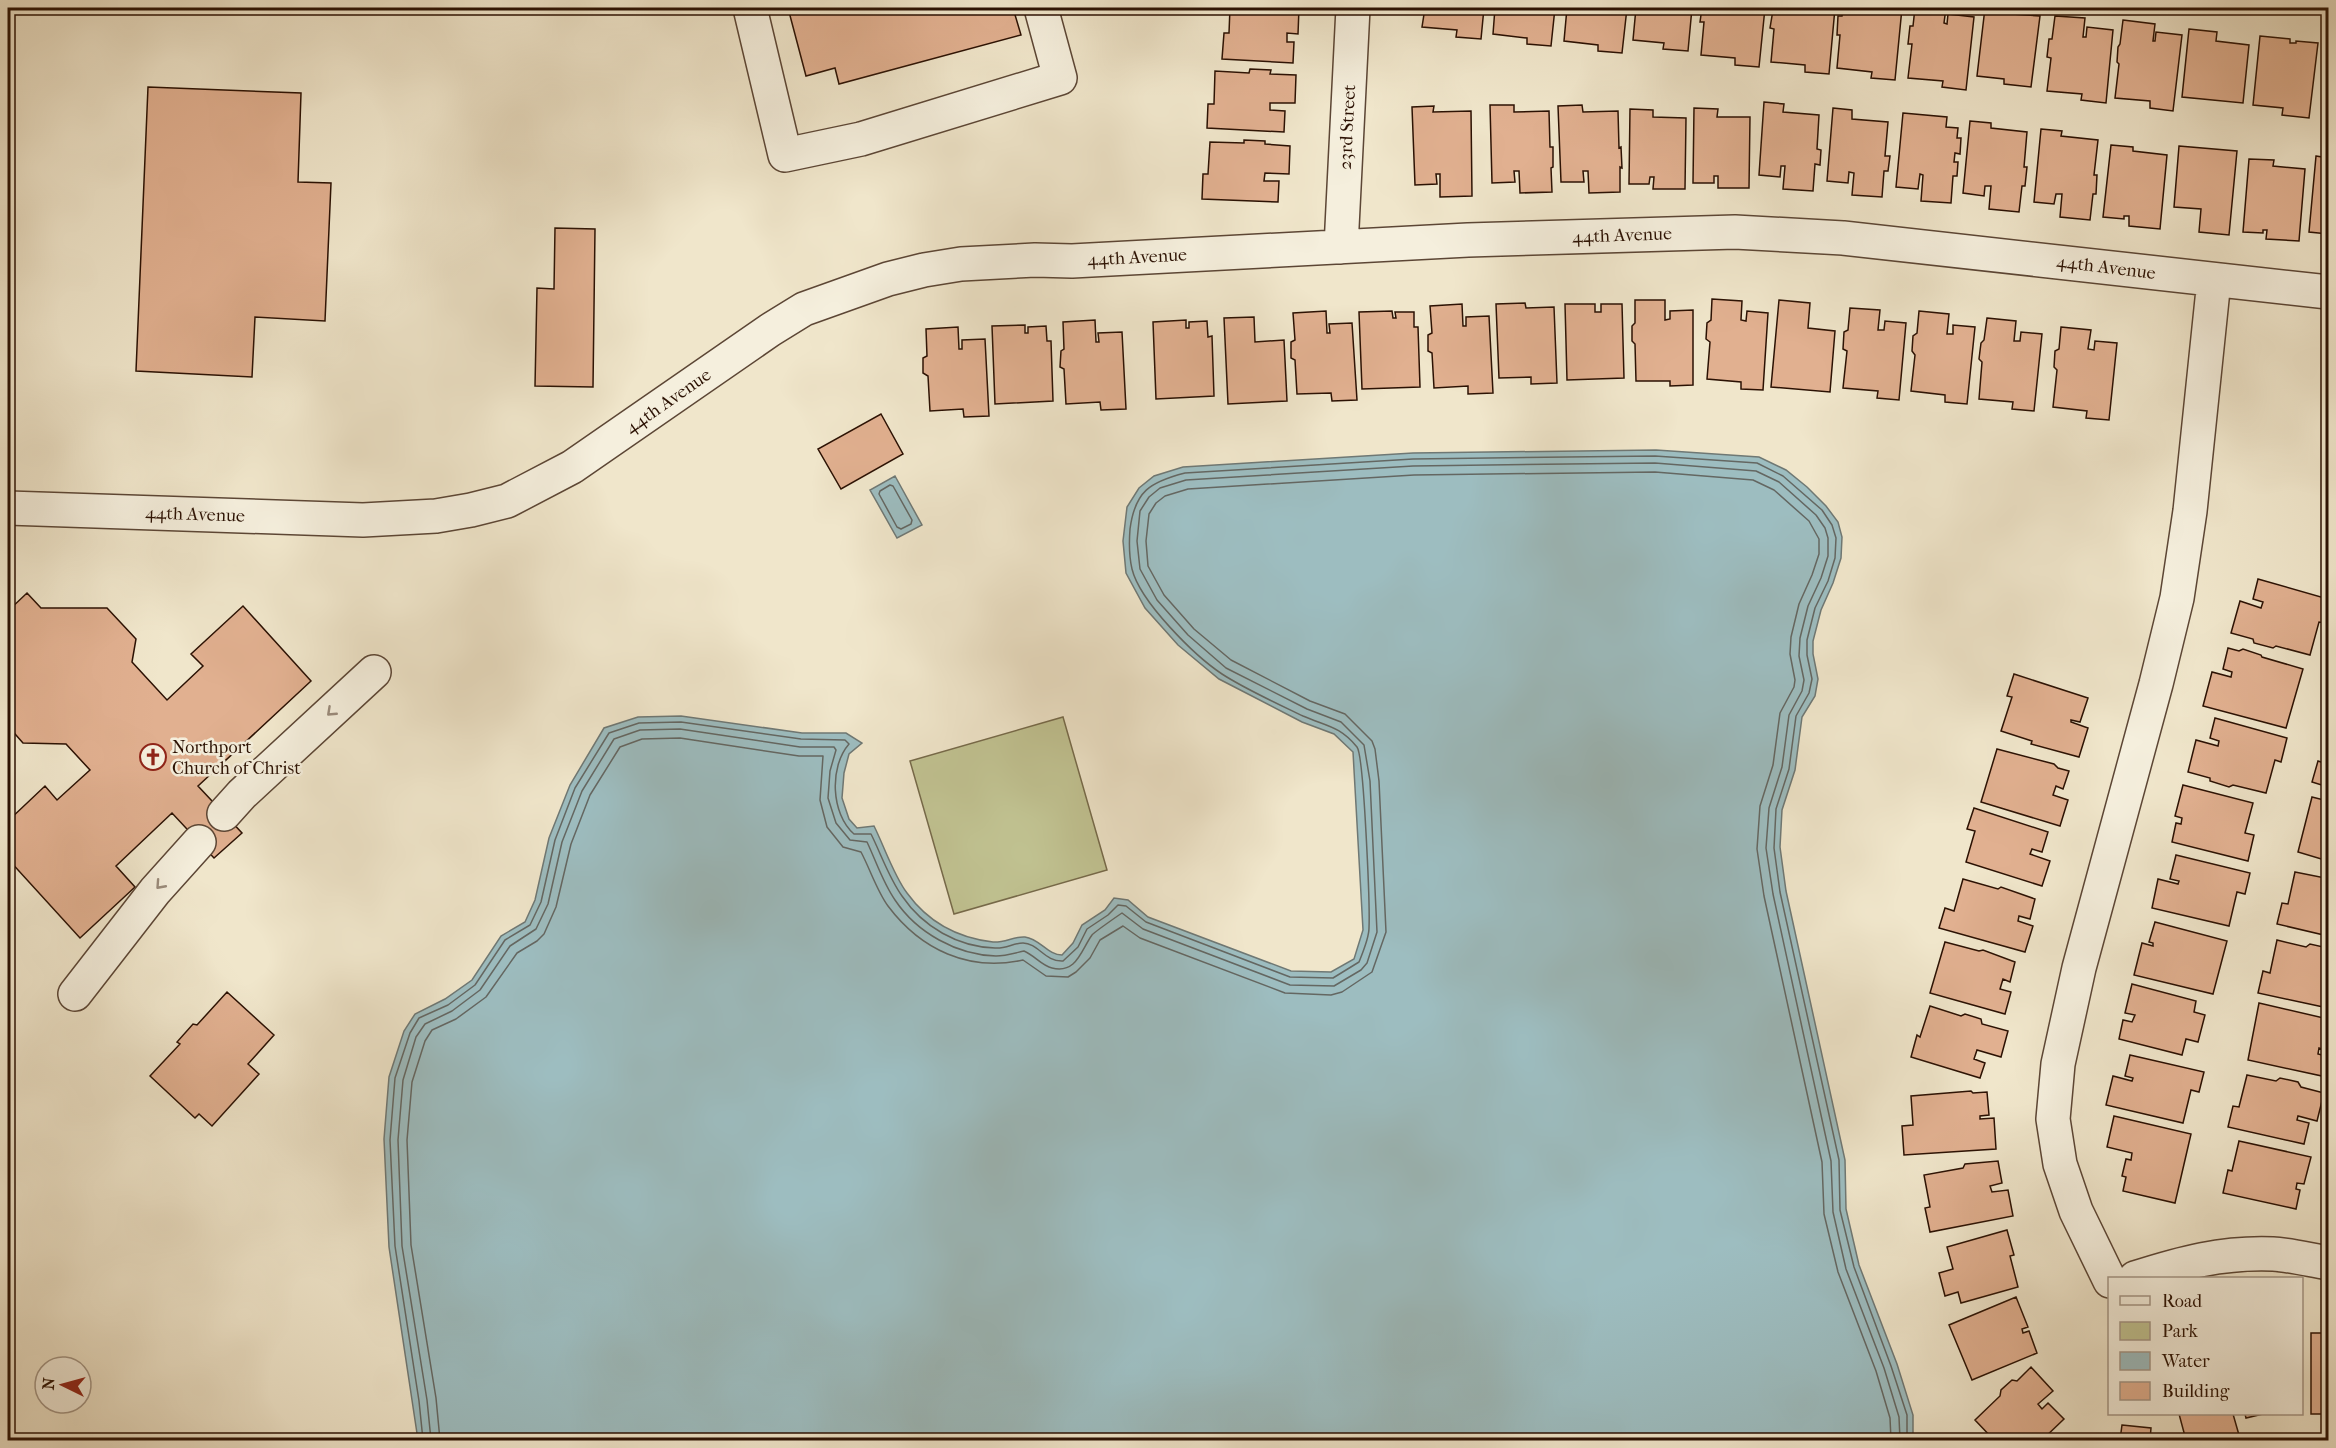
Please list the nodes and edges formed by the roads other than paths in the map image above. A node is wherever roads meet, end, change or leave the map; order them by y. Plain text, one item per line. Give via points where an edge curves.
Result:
1 (750, 8) edge
2 (1041, 8) edge
3 (1353, 8) edge
4 (1341, 247) junction
5 (2214, 280) junction
6 (2328, 292) edge
7 (8, 508) edge
8 (374, 672) dead end
9 (224, 814) dead end
10 (199, 842) dead end
11 (75, 994) dead end
12 (2328, 1263) edge
13 (2138, 1277) edge
14 (2108, 1279) edge

1 - 2 street via 785,155 861,140 1060,78
3 - 4 street, 23rd Street
4 - 5 street, 44th Avenue via 1735,232 1843,238
4 - 7 street, 44th Avenue via 972,264 888,279 804,309 572,467 507,501 471,510 363,520
5 - 6 street, 44th Avenue
5 - 14 street via 2190,511 2176,598 2079,968 2058,1064 2053,1119 2060,1164
8 -> 9 street
10 -> 11 street via 155,891
12 - 13 street via 2275,1254 2232,1254 2185,1262

